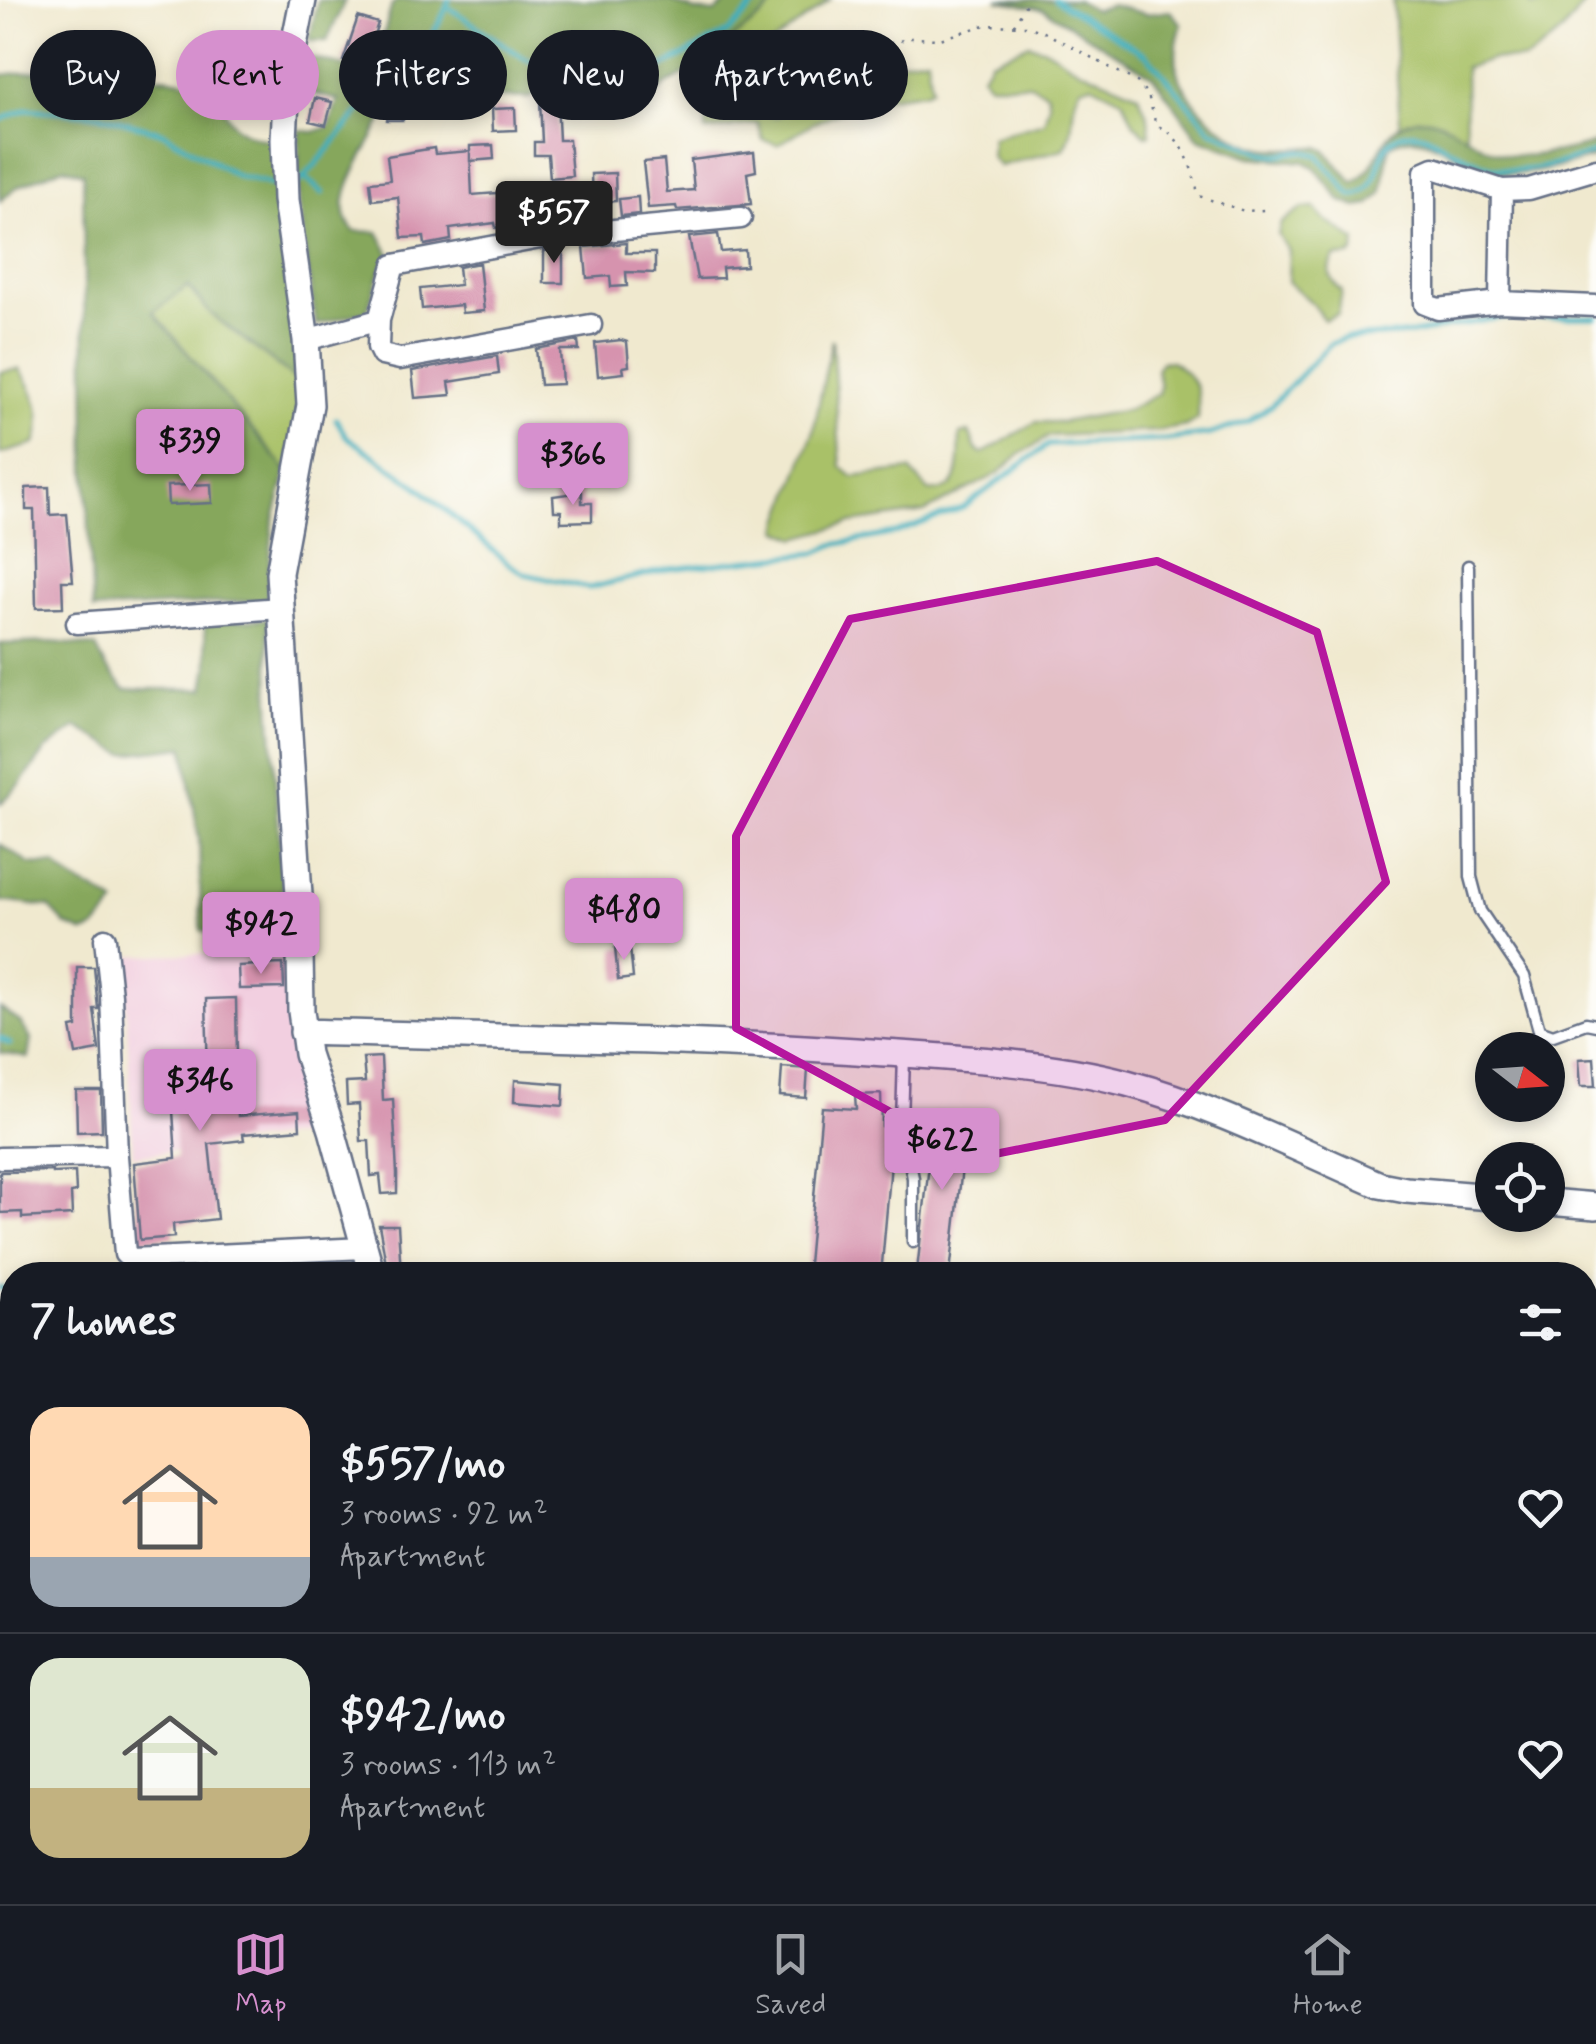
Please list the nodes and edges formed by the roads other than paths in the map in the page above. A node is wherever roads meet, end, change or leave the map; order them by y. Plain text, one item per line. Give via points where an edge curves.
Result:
1 (303, 0) edge
2 (1596, 169) edge
3 (1502, 190) junction
4 (741, 218) dead end
5 (1500, 302) junction
6 (1596, 306) edge
7 (378, 320) junction
8 (592, 325) dead end
9 (306, 340) junction
10 (1468, 566) dead end
11 (280, 608) junction
12 (77, 623) dead end
13 (105, 939) dead end
14 (1596, 1025) edge
15 (303, 1032) junction
16 (904, 1054) junction
17 (117, 1156) junction
18 (0, 1158) edge
19 (1475, 1196) edge
20 (1565, 1203) edge
21 (1596, 1206) edge
22 (913, 1242) dead end
23 (364, 1248) junction
24 (368, 1262) edge

1 - 9 street via 287,80 284,158
2 - 3 street
3 - 5 street
3 - 5 street via 1434,168 1425,172 1426,304
4 - 7 street via 551,236 394,265
5 - 6 street
7 - 8 street via 382,356 400,360
7 - 9 street
9 - 11 street via 310,405 286,524
10 - 14 lane via 1475,900 1524,976 1539,1030 1553,1035
11 - 12 street
11 - 15 street
13 - 17 street
15 - 16 street
15 - 23 street
16 - 19 street via 1126,1082 1380,1184
16 - 22 lane via 902,1123 913,1178
17 - 18 street
17 - 23 street via 123,1246 132,1259
20 - 21 street
23 - 24 street

